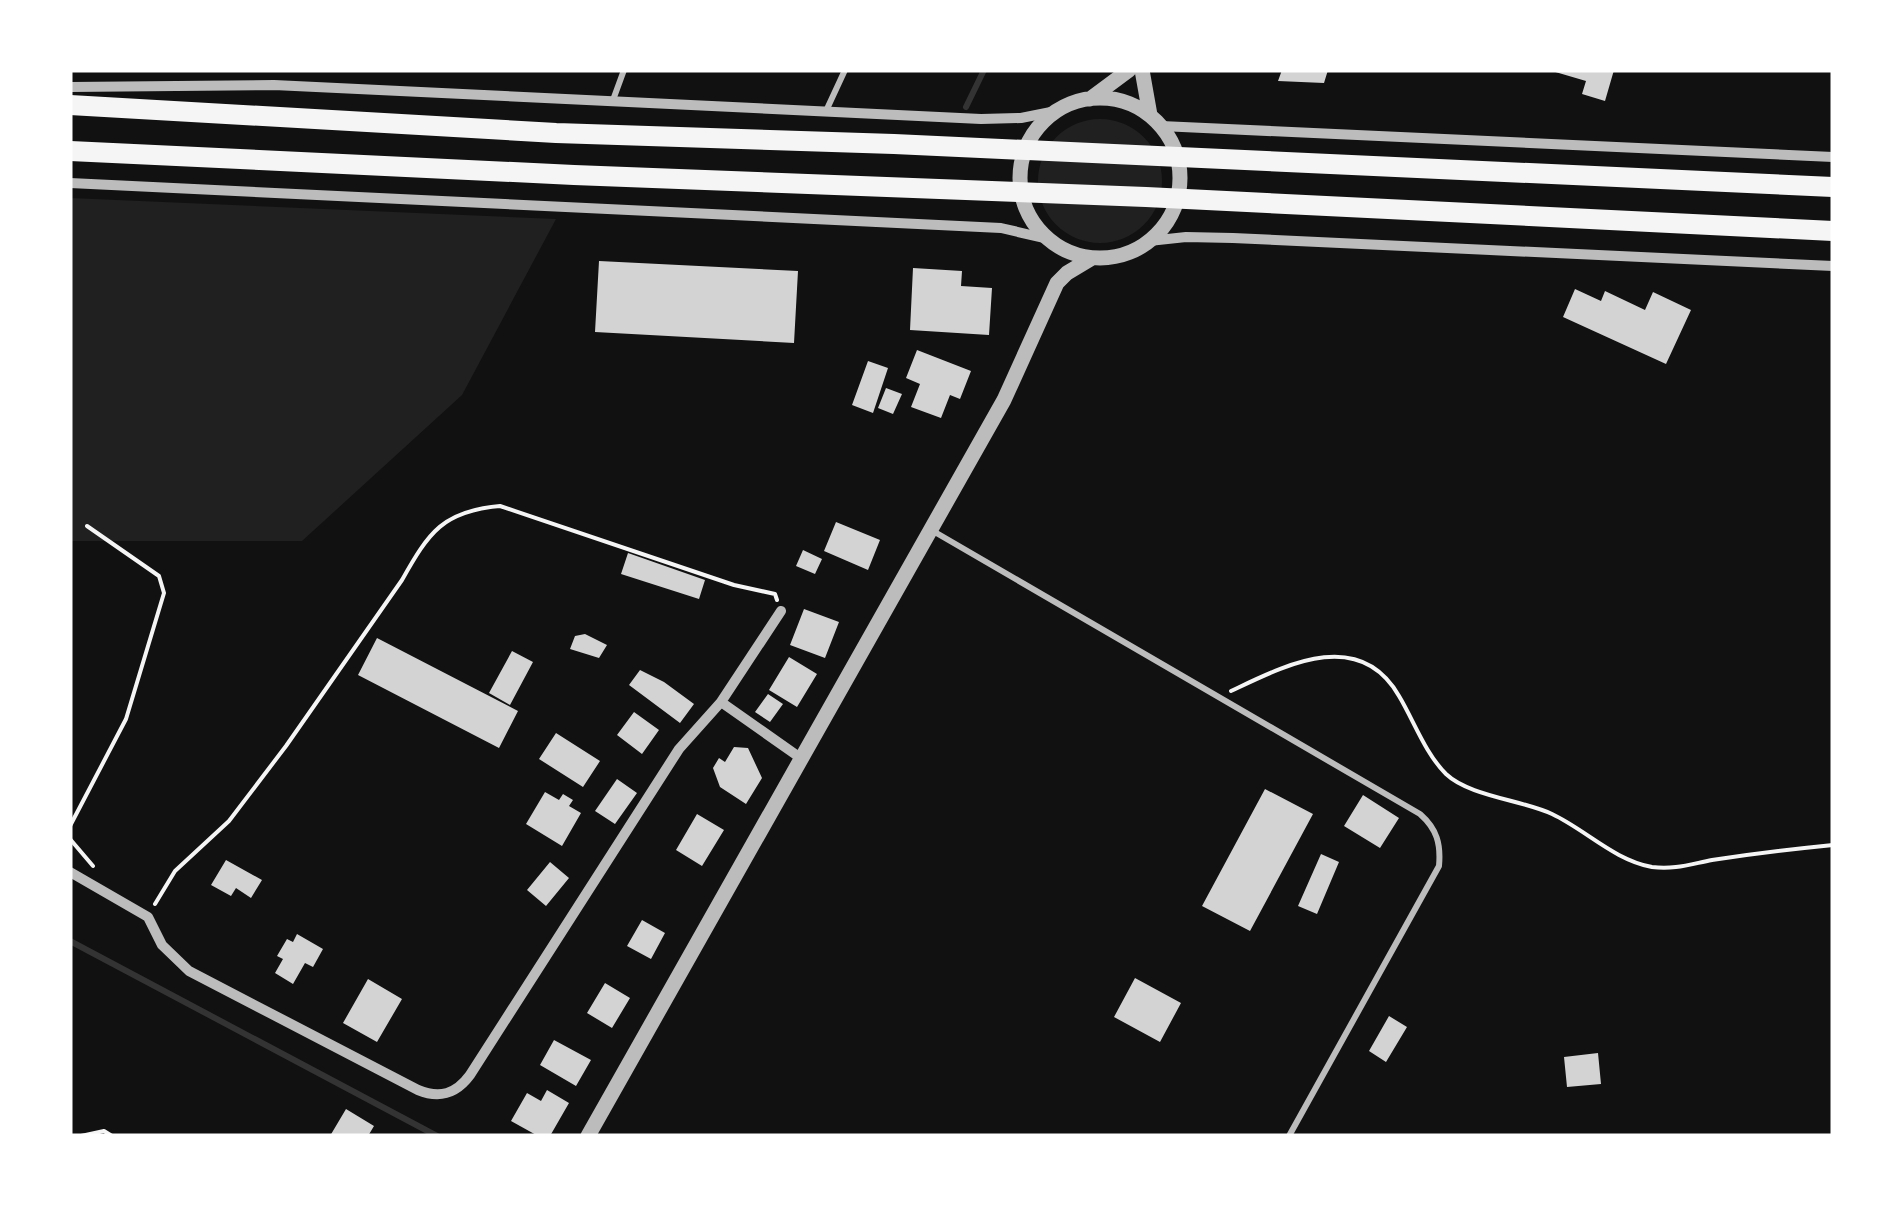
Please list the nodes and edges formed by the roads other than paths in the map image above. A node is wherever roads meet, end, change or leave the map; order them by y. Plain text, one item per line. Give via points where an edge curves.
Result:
1 (624, 70) edge
2 (845, 70) edge
3 (1129, 70) edge
4 (1142, 70) edge
5 (70, 87) edge
6 (1090, 99) junction
7 (613, 100) junction
8 (70, 105) edge
9 (1056, 111) junction
10 (826, 112) junction
11 (1156, 120) junction
12 (70, 151) edge
13 (1833, 157) edge
14 (70, 183) edge
15 (1833, 184) edge
16 (1833, 234) edge
17 (1050, 241) junction
18 (1150, 241) junction
19 (1092, 258) junction
20 (1833, 266) edge
21 (1057, 284) junction
22 (932, 530) junction
23 (781, 611) road end
24 (721, 702) junction
25 (802, 759) junction
26 (70, 872) edge
27 (588, 1136) edge
28 (1289, 1136) edge

1 - 7 lane
2 - 10 lane
3 - 6 street
4 - 11 street
5 - 7 street via 274,85
6 - 9 street
6 - 11 street via 1116,100
7 - 10 street
8 - 15 highway via 556,133
9 - 10 street via 981,119
9 - 17 street via 1032,136 1020,172 1031,220
11 - 13 street
11 - 18 street via 1178,158 1180,181 1174,208
12 - 16 highway
14 - 17 street via 1001,228
17 - 19 street
17 - 21 street
18 - 19 street via 1121,256
18 - 20 street via 1233,238
19 - 21 street
21 - 22 street via 1004,400
22 - 25 street
22 - 28 lane via 1430,822 1439,866
23 - 24 street
24 - 25 street
24 - 26 street via 679,749 453,1092 418,1090 189,971 162,945 148,917
25 - 27 street

